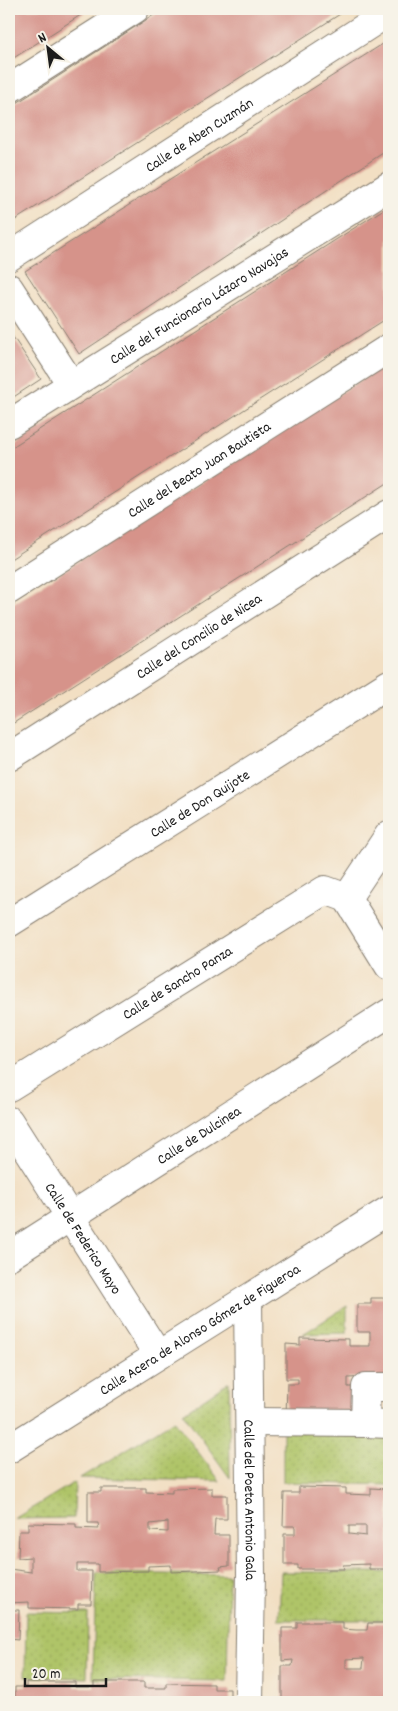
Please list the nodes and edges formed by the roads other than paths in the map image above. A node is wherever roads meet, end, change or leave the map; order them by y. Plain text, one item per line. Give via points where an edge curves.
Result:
1 (135, 9) edge
2 (389, 12) edge
3 (9, 89) edge
4 (389, 186) edge
5 (9, 257) edge
6 (9, 288) edge
7 (389, 348) edge
8 (71, 384) junction
9 (9, 424) edge
10 (389, 514) edge
11 (9, 590) edge
12 (389, 684) edge
13 (9, 757) edge
14 (389, 834) edge
15 (347, 898) junction
16 (9, 923) edge
17 (389, 966) edge
18 (389, 1013) edge
19 (9, 1087) edge
20 (9, 1121) edge
21 (389, 1210) edge
22 (70, 1217) junction
23 (9, 1256) edge
24 (248, 1299) junction
25 (158, 1355) junction
26 (389, 1387) edge
27 (250, 1422) junction
28 (377, 1424) edge
29 (9, 1448) edge
30 (249, 1702) edge

1 - 3 street
2 - 5 street, Calle de Aben Cuzmán
4 - 8 street, Calle del Funcionario Lázaro Navajas
6 - 8 street
7 - 11 street, Calle del Beato Juan Bautista
8 - 9 street, Calle del Funcionario Lázaro Navajas
10 - 13 street, Calle del Concilio de Nicea
12 - 16 street, Calle de Don Quijote
14 - 15 street
15 - 17 street
15 - 19 street, Calle de Sancho Panza via 325,890
18 - 22 street, Calle de Dulcinea
20 - 22 street, Calle de Federico Mayo
21 - 24 street, Calle Acera de Alonso Gómez de Figueroa
22 - 23 street, Calle de Dulcinea
22 - 25 street, Calle de Federico Mayo
24 - 25 street, Calle Acera de Alonso Gómez de Figueroa
24 - 27 street, Calle del Poeta Antonio Gala
25 - 29 street, Calle Acera de Alonso Gómez de Figueroa
26 - 28 street via 366,1387
27 - 28 street
27 - 30 street, Calle del Poeta Antonio Gala

